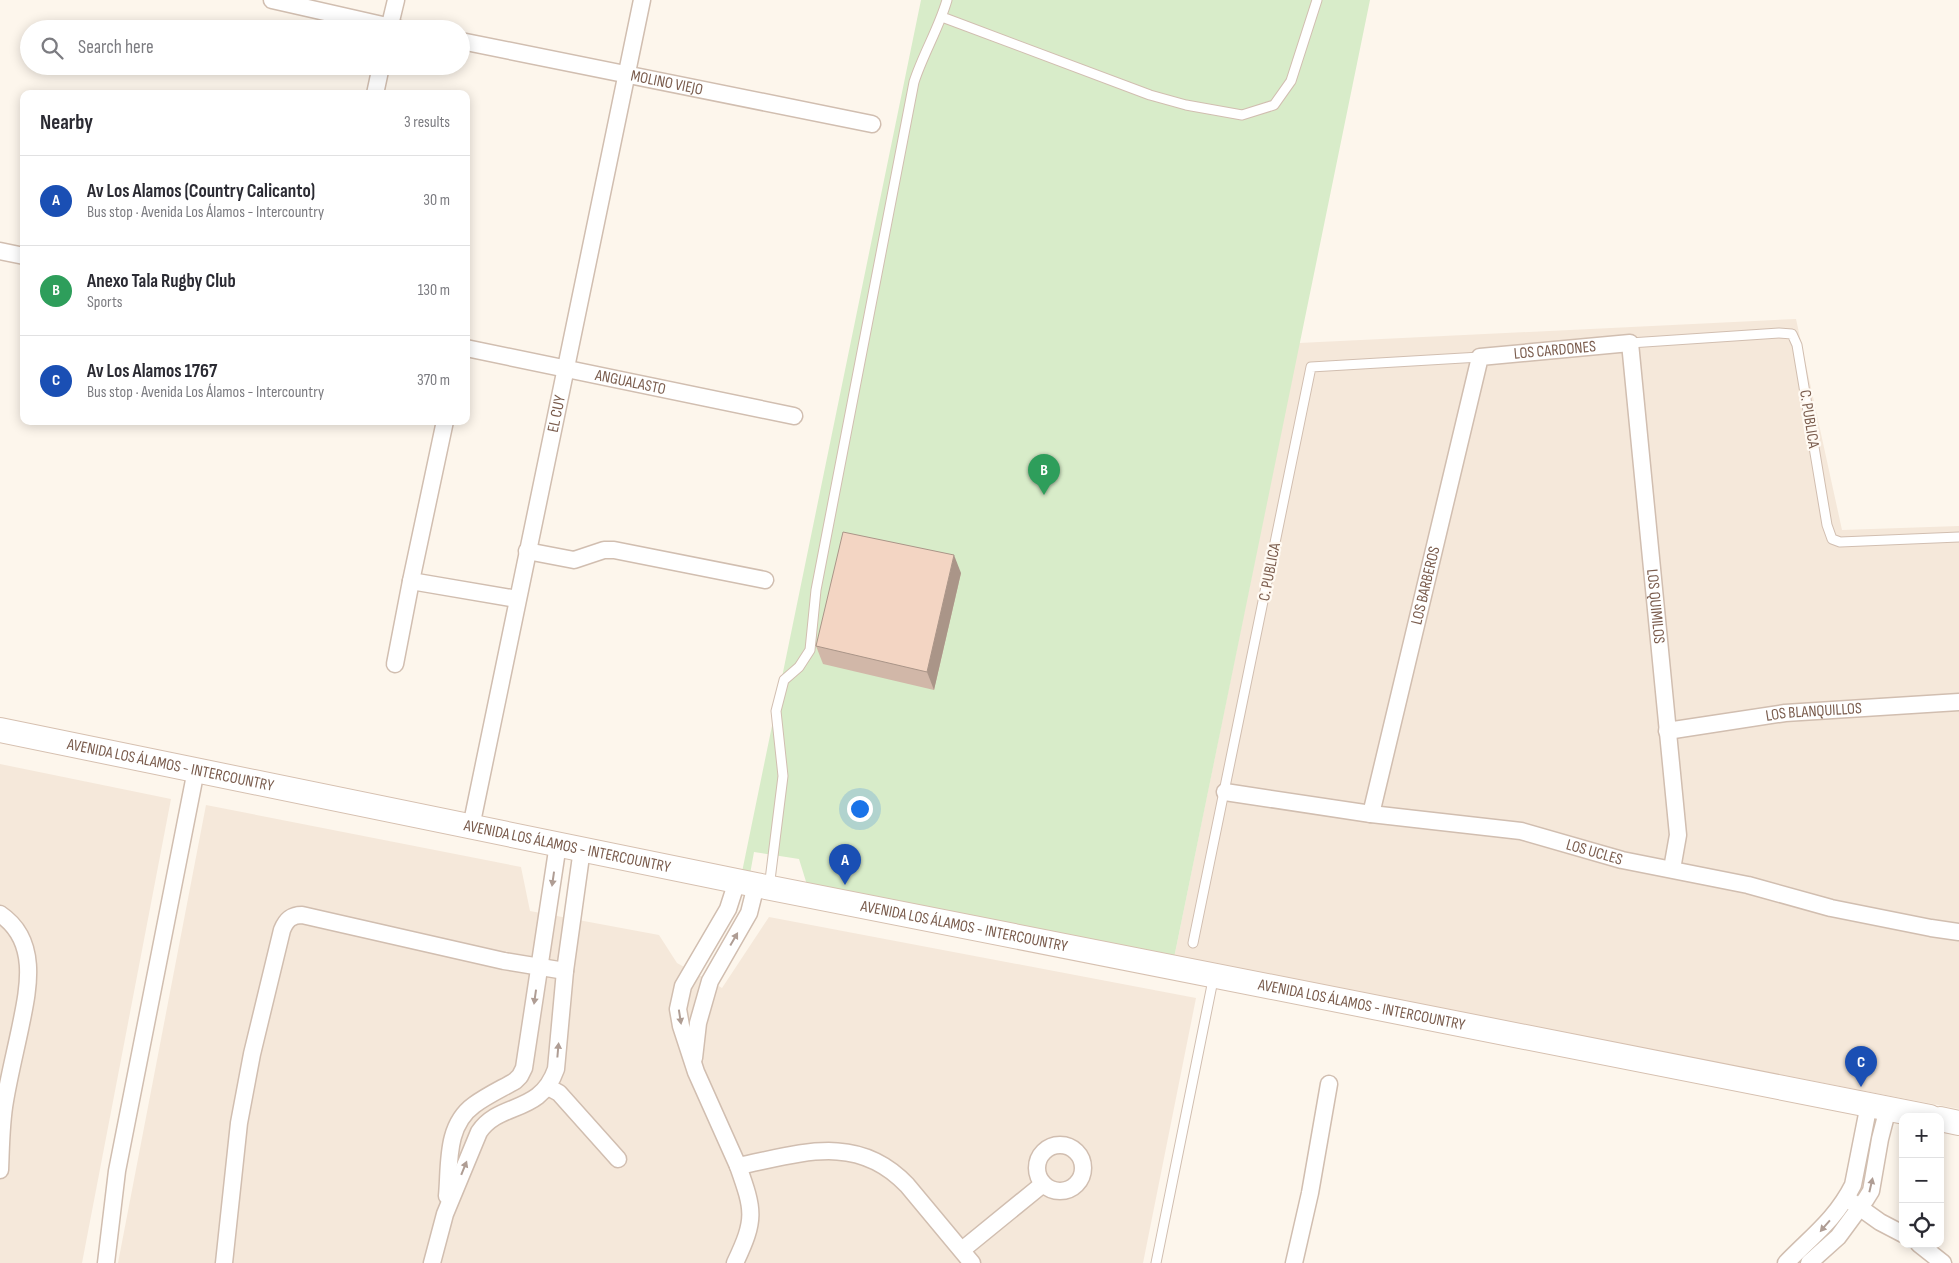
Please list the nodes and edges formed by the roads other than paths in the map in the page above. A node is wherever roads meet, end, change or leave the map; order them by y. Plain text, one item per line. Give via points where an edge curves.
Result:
1 (272, 0) edge
2 (396, 0) edge
3 (642, 0) edge
4 (947, 0) edge
5 (1317, 0) edge
6 (942, 17) junction
7 (358, 20) edge
8 (394, 20) edge
9 (470, 43) edge
10 (627, 74) junction
11 (379, 75) edge
12 (376, 90) edge
13 (872, 124) dead end
14 (0, 251) edge
15 (20, 255) edge
16 (1630, 343) junction
17 (470, 349) edge
18 (1480, 357) junction
19 (565, 368) junction
20 (794, 416) dead end
21 (444, 425) edge
22 (1959, 537) edge
23 (527, 551) junction
24 (765, 580) dead end
25 (412, 581) junction
26 (517, 599) junction
27 (395, 664) dead end
28 (1959, 702) edge
29 (0, 730) edge
30 (1668, 730) junction
31 (196, 770) junction
32 (1226, 792) junction
33 (1371, 814) junction
34 (471, 827) junction
35 (558, 844) junction
36 (582, 849) junction
37 (1672, 868) junction
38 (754, 885) junction
39 (0, 914) edge
40 (1959, 932) edge
41 (1193, 943) dead end
42 (539, 967) junction
43 (565, 971) junction
44 (1214, 975) junction
45 (694, 1065) junction
46 (1328, 1084) dead end
47 (548, 1087) junction
48 (2, 1102) edge
49 (1878, 1106) junction
50 (1911, 1113) edge
51 (1944, 1120) edge
52 (1959, 1123) edge
53 (618, 1159) dead end
54 (738, 1166) junction
55 (0, 1170) edge
56 (1043, 1184) dead end
57 (1846, 1198) junction
58 (1861, 1208) junction
59 (446, 1214) junction
60 (1899, 1232) edge
61 (1924, 1248) edge
62 (967, 1257) edge
63 (106, 1263) edge
64 (224, 1263) edge
65 (432, 1263) edge
66 (734, 1263) edge
67 (1156, 1263) edge
68 (1294, 1263) edge
69 (1786, 1263) edge
70 (1809, 1263) edge
71 (1943, 1263) edge

1 - 7 street
2 - 8 street
3 - 10 street, EL CUY
4 - 6 lane
5 - 6 lane via 1292,81 1274,105 1242,114 1186,105 1150,95
6 - 38 lane via 922,57 914,82 816,590 810,650 799,667 784,680 779,695 776,726 783,776
9 - 10 street, MOLINO VIEJO
10 - 13 street, MOLINO VIEJO
10 - 19 street, EL CUY
11 - 12 street
14 - 15 street
16 - 18 street, LOS CARDONES
16 - 22 lane, C. PUBLICA via 1792,334 1797,345 1826,526 1832,539 1840,542
16 - 30 street, LOS QUIMILOS
17 - 19 street, ANGUALASTO
18 - 32 lane, C. PUBLICA via 1311,367
18 - 33 street, LOS BARBEROS
19 - 20 street, ANGUALASTO
19 - 23 street, EL CUY
21 - 25 street
23 - 24 street via 574,560 614,550
23 - 26 street, EL CUY
25 - 26 street
25 - 27 street
26 - 34 street, EL CUY
28 - 30 street, LOS BLANQUILLOS via 1785,713
29 - 31 main road, AVENIDA LOS ÁLAMOS - INTERCOUNTRY
30 - 37 street, LOS QUIMILOS via 1678,835
31 - 34 main road, AVENIDA LOS ÁLAMOS - INTERCOUNTRY
31 - 63 street via 117,1171
32 - 33 street, LOS UCLES
32 - 41 lane, C. PUBLICA
33 - 37 street, LOS UCLES via 1521,831 1622,860
34 - 35 main road, AVENIDA LOS ÁLAMOS - INTERCOUNTRY
35 - 36 main road, AVENIDA LOS ÁLAMOS - INTERCOUNTRY
35 -> 42 street
36 - 38 main road, AVENIDA LOS ÁLAMOS - INTERCOUNTRY
36 - 43 street
37 - 40 street, LOS UCLES via 1831,908
38 - 44 main road, AVENIDA LOS ÁLAMOS - INTERCOUNTRY
45 -> 38 street via 698,1024 710,982 749,913
38 -> 45 street via 728,909 691,971 680,997 681,1026
39 - 48 street via 16,928 22,939 29,980
42 - 43 street
42 -> 59 street via 524,1068 515,1082 473,1106 460,1120 451,1143
42 - 64 street via 302,915 289,917 282,930 239,1123
47 -> 43 street via 556,1069
44 - 49 main road, AVENIDA LOS ÁLAMOS - INTERCOUNTRY
44 - 67 lane
45 - 54 street
46 - 68 street via 1310,1193
47 - 53 street via 559,1093
59 -> 47 street via 484,1124 525,1105
48 - 55 street
49 - 50 main road, AVENIDA LOS ÁLAMOS - INTERCOUNTRY
49 - 57 street
58 -> 49 street via 1871,1190
51 - 52 main road
54 - 62 street via 823,1150 844,1151 880,1164 896,1173
54 - 66 street via 750,1199 751,1219
56 - 62 street
57 - 58 street
57 -> 69 street via 1820,1231
58 - 60 street
58 - 70 street via 1838,1237
59 - 65 street
61 - 71 street

